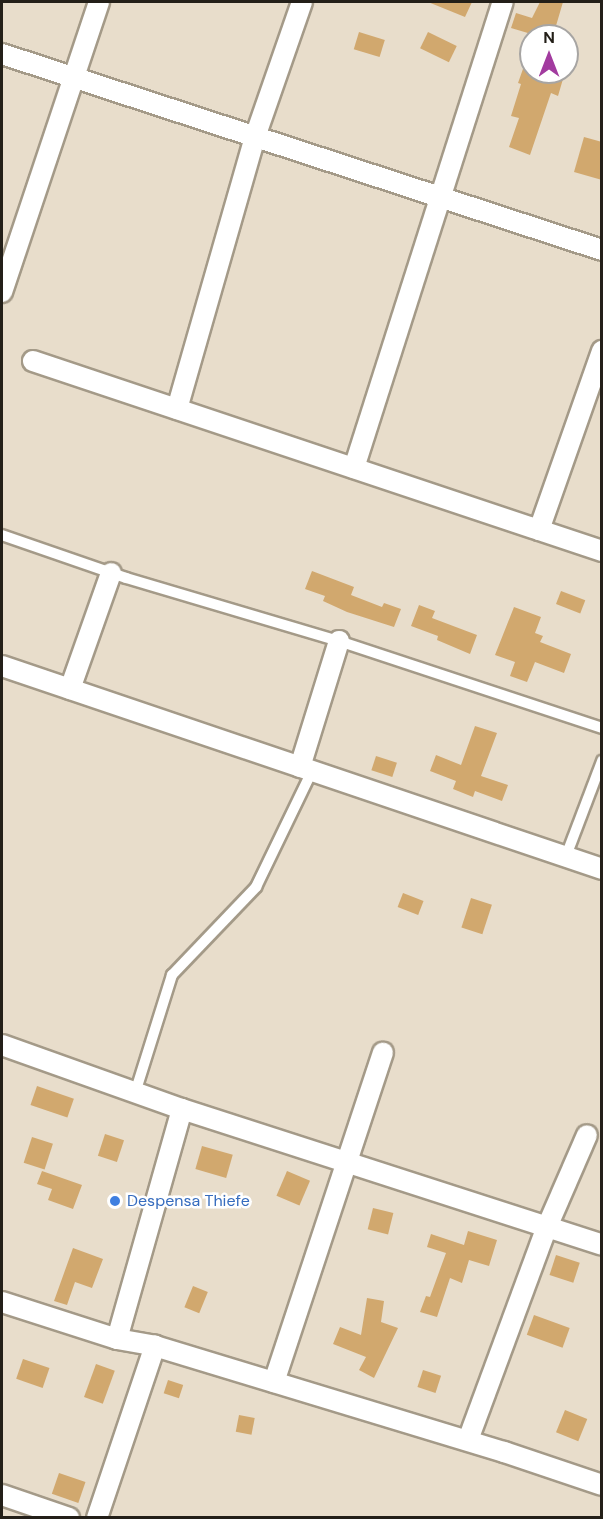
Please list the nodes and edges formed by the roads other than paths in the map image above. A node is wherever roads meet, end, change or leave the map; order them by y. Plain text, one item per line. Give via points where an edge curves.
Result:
1 (99, 2) edge
2 (302, 2) edge
3 (503, 2) edge
4 (2, 54) edge
5 (74, 78) junction
6 (255, 137) junction
7 (442, 198) junction
8 (602, 250) edge
9 (2, 292) edge
10 (602, 351) edge
11 (33, 361) dead end
12 (177, 409) junction
13 (354, 468) junction
14 (539, 530) junction
15 (2, 536) edge
16 (602, 551) edge
17 (111, 573) junction
18 (339, 641) junction
19 (2, 666) edge
20 (70, 689) junction
21 (602, 728) edge
22 (602, 761) edge
23 (306, 769) junction
24 (566, 856) junction
25 (602, 869) edge
26 (2, 1045) edge
27 (383, 1053) dead end
28 (135, 1093) junction
29 (182, 1109) junction
30 (587, 1135) dead end
31 (347, 1162) junction
32 (547, 1227) junction
33 (602, 1245) edge
34 (2, 1302) edge
35 (117, 1339) junction
36 (154, 1346) junction
37 (274, 1382) junction
38 (468, 1440) junction
39 (602, 1485) edge
40 (2, 1495) edge
41 (69, 1518) edge
42 (97, 1518) edge

1 - 5 street
2 - 6 street
3 - 7 street
4 - 5 street
5 - 6 street
5 - 9 street
6 - 7 street
6 - 12 street
7 - 8 street
7 - 13 street
10 - 14 street
11 - 12 street
12 - 13 street
13 - 14 street
14 - 16 street
15 - 17 lane
17 - 18 lane
17 - 20 street
18 - 21 lane
18 - 23 street
19 - 20 street
20 - 23 street
22 - 24 lane
23 - 24 street
23 - 28 lane via 256,887 172,975
24 - 25 street
26 - 28 street
27 - 31 street
28 - 29 street
29 - 31 street
29 - 35 street
30 - 32 street
31 - 32 street
31 - 37 street
32 - 33 street
32 - 38 street
34 - 35 street
35 - 36 street
36 - 37 street
36 - 42 street
37 - 38 street
38 - 39 street
40 - 41 street

